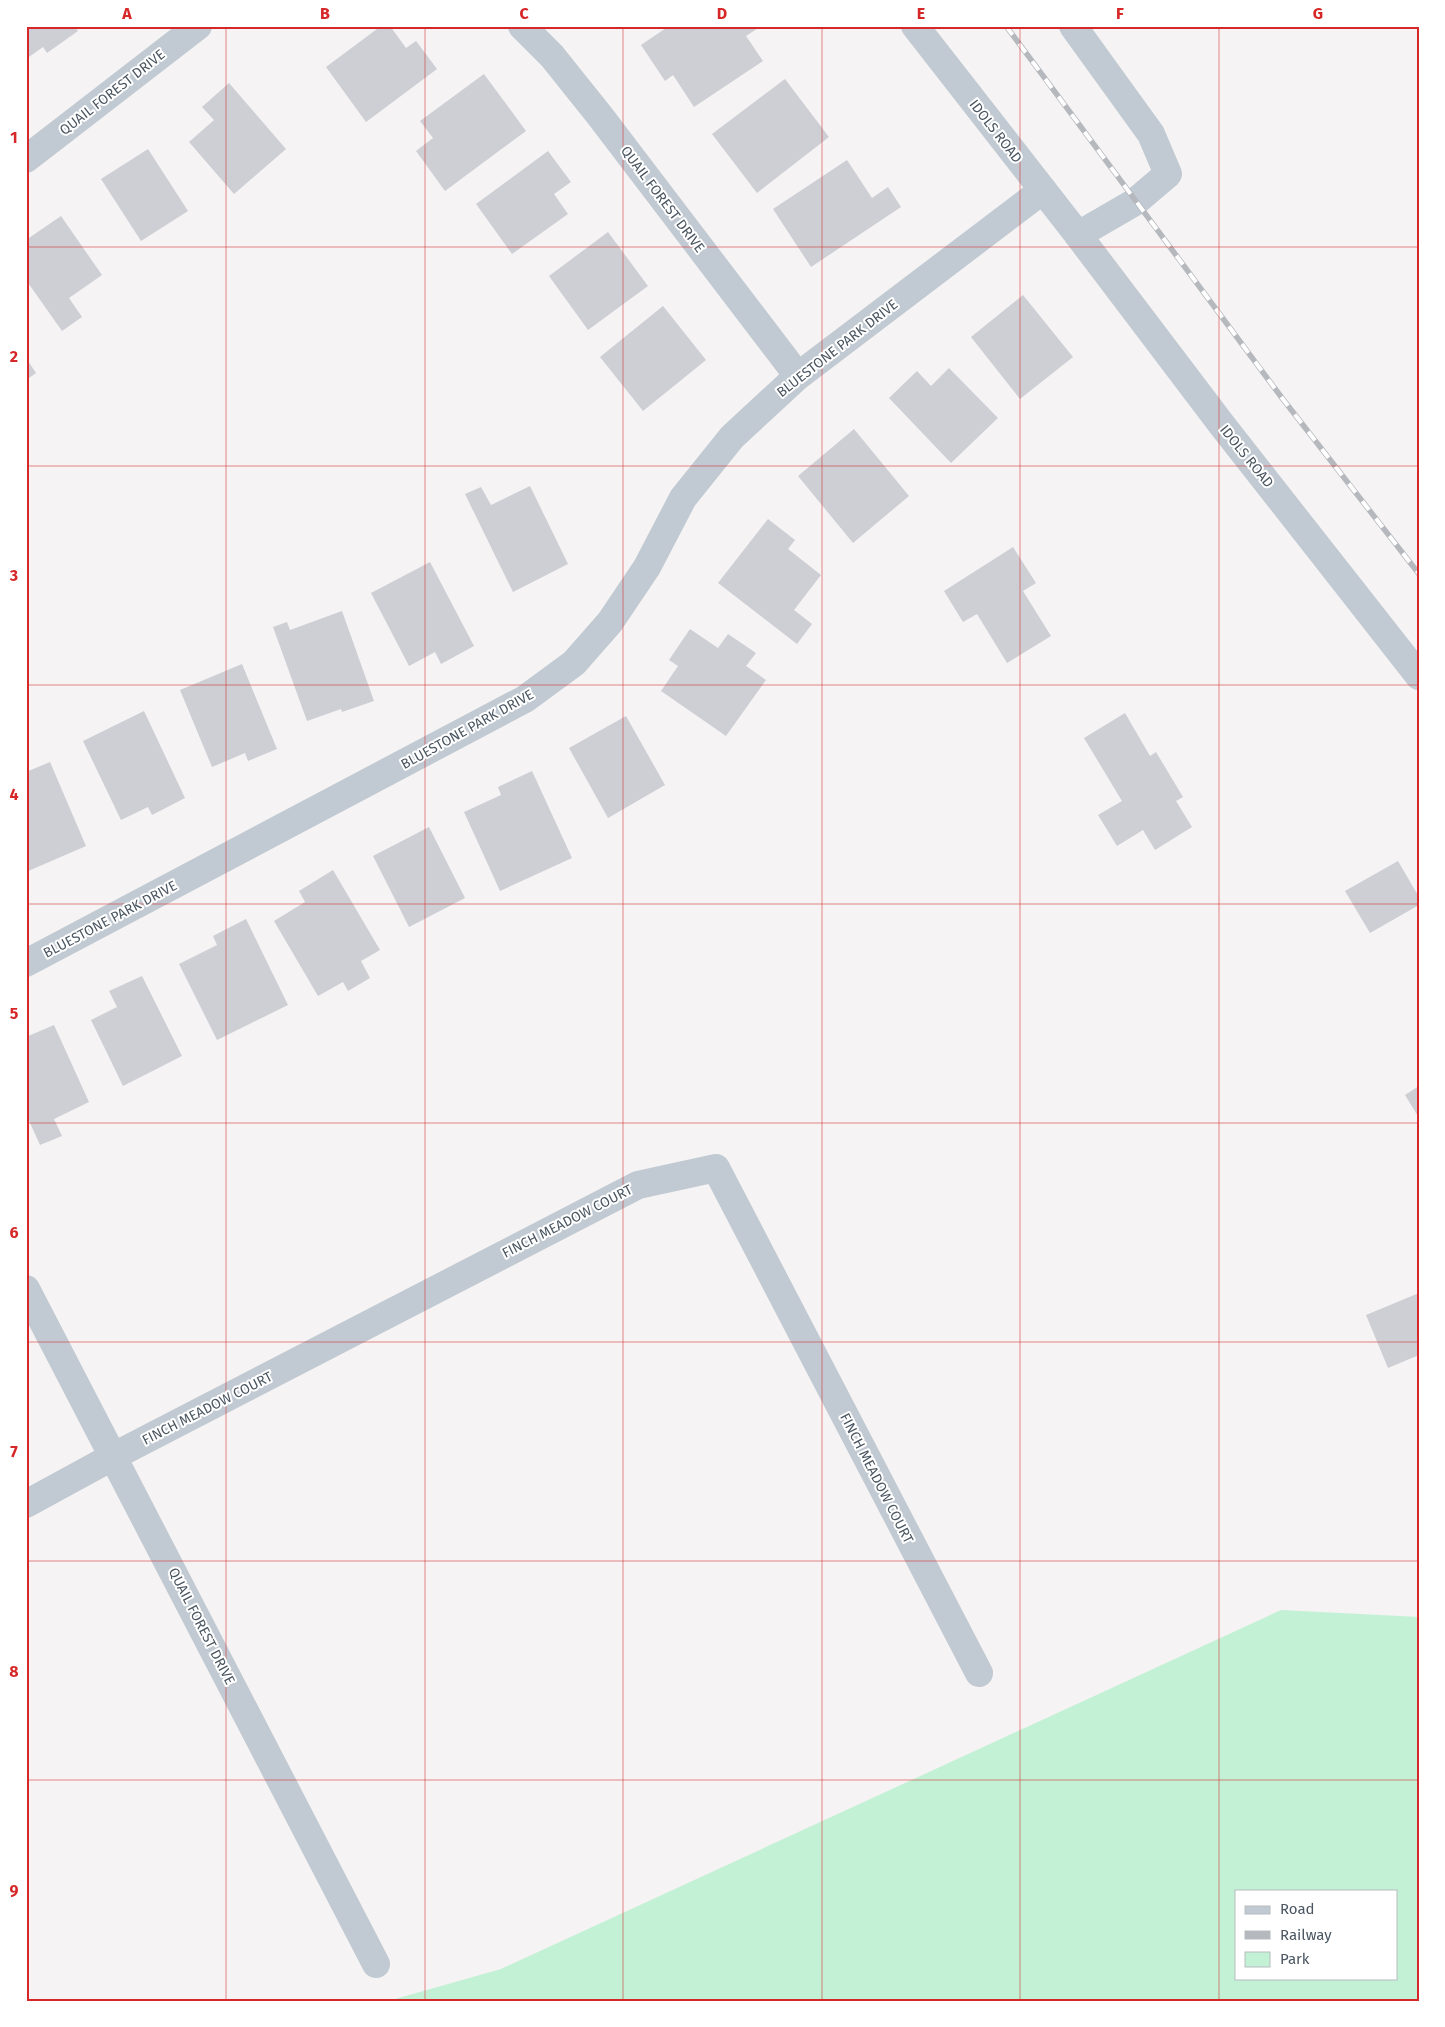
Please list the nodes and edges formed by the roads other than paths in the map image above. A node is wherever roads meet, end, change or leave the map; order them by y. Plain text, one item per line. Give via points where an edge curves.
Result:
1 (198, 26) edge
2 (522, 26) edge
3 (915, 26) edge
4 (1073, 26) edge
5 (26, 159) edge
6 (1043, 190) junction
7 (1078, 235) junction
8 (798, 376) junction
9 (1419, 676) edge
10 (26, 963) edge
11 (26, 1289) edge
12 (114, 1456) junction
13 (26, 1504) edge
14 (979, 1673) dead end
15 (376, 1964) dead end

1 - 5 street, QUAIL FOREST DRIVE
2 - 8 street, QUAIL FOREST DRIVE via 552,56 600,116
3 - 6 street, IDOLS ROAD
4 - 7 street via 1152,134 1168,174 1135,202
6 - 7 street, IDOLS ROAD
6 - 8 street, BLUESTONE PARK DRIVE
7 - 9 street, IDOLS ROAD
8 - 10 street, BLUESTONE PARK DRIVE via 732,437 683,498 647,567 610,622 574,663 525,699
11 - 12 street, QUAIL FOREST DRIVE
12 - 13 street, FINCH MEADOW COURT
12 - 14 street, FINCH MEADOW COURT via 638,1185 716,1168
12 - 15 street, QUAIL FOREST DRIVE

